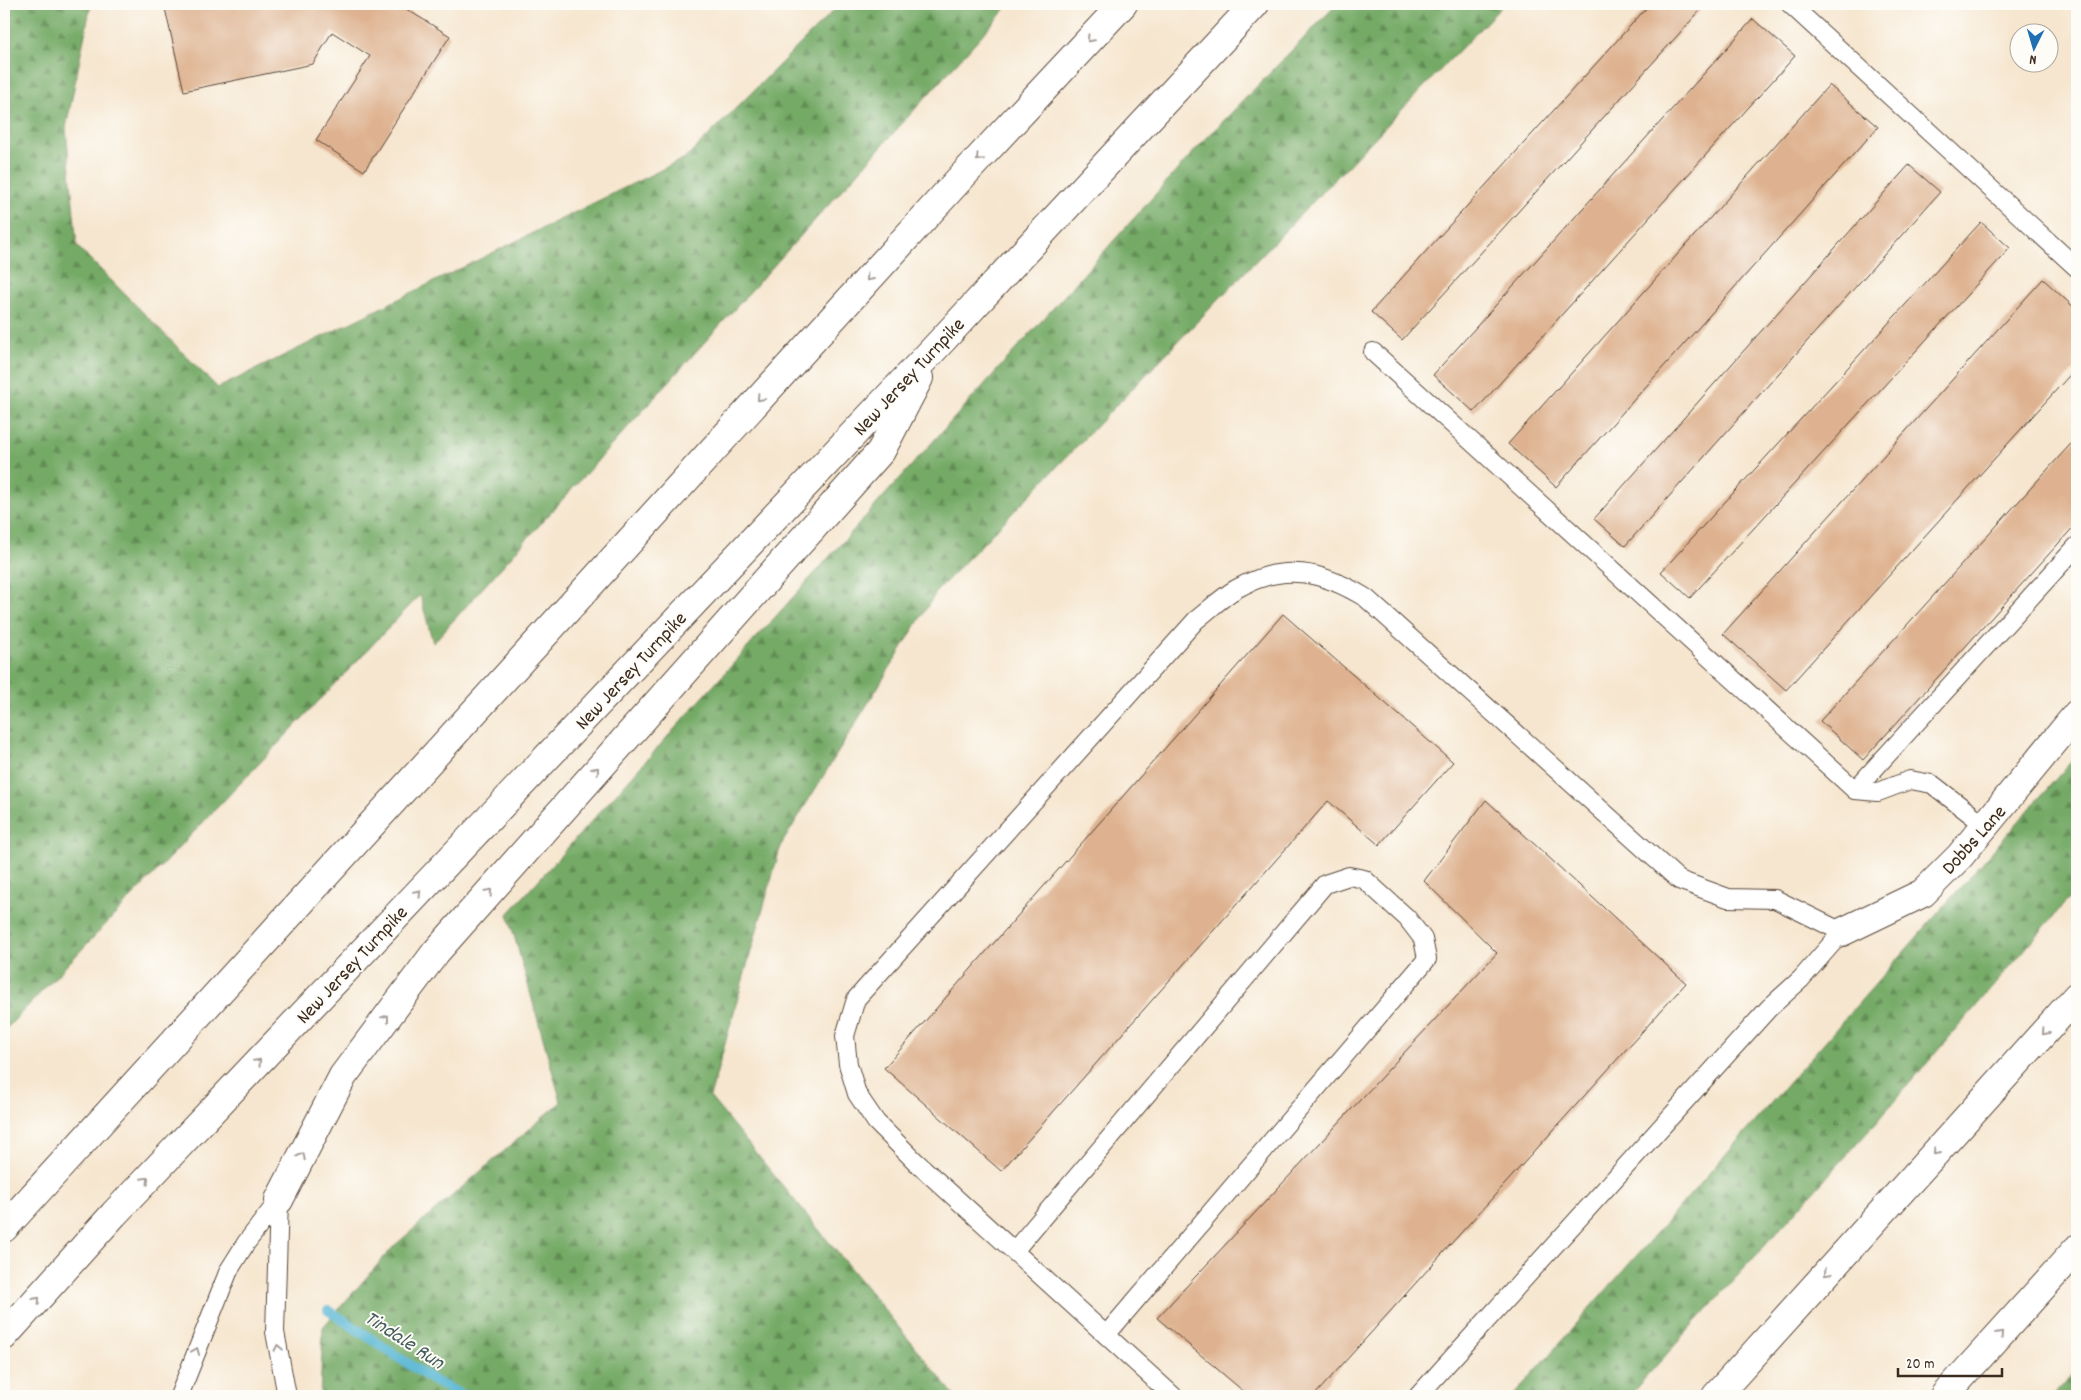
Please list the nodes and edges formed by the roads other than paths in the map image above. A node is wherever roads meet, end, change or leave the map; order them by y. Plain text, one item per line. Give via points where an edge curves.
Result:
1 (1123, 4) edge
2 (1255, 4) edge
3 (1790, 4) edge
4 (2077, 268) edge
5 (934, 349) junction
6 (1373, 352) dead end
7 (2077, 546) edge
8 (2077, 714) edge
9 (1855, 790) junction
10 (1986, 826) junction
11 (1842, 932) junction
12 (2077, 996) edge
13 (279, 1200) junction
14 (4, 1228) edge
15 (2077, 1249) edge
16 (1014, 1251) junction
17 (1106, 1335) junction
18 (4, 1336) edge
19 (179, 1396) edge
20 (287, 1396) edge
21 (1173, 1396) edge
22 (1418, 1396) edge
23 (1716, 1396) edge
24 (1944, 1396) edge

1 -> 14 main road via 922,220
2 - 5 main road, New Jersey Turnpike
3 - 4 lane
13 -> 5 main road via 343,1076 436,952 881,450
18 -> 5 main road, New Jersey Turnpike via 114,1214
6 - 9 lane
7 - 9 lane
8 - 10 main road, Dobbs Lane
9 - 10 lane via 1878,792 1910,780 1932,784
10 - 11 main road, Dobbs Lane via 1923,893
11 - 16 lane via 1775,899 1728,898 1679,880 1366,598 1344,585 1306,573 1283,572 1264,577 1235,589 1196,620 856,999 845,1036 848,1064 857,1094 876,1122 902,1149
11 - 22 lane via 1801,979 1769,1008
12 -> 23 main road
19 -> 13 lane via 229,1270
20 -> 13 lane via 275,1332
24 -> 15 main road
16 - 17 lane
16 - 17 lane via 1325,884 1349,876 1364,879 1372,886 1407,918 1423,940 1426,959
17 - 21 lane

